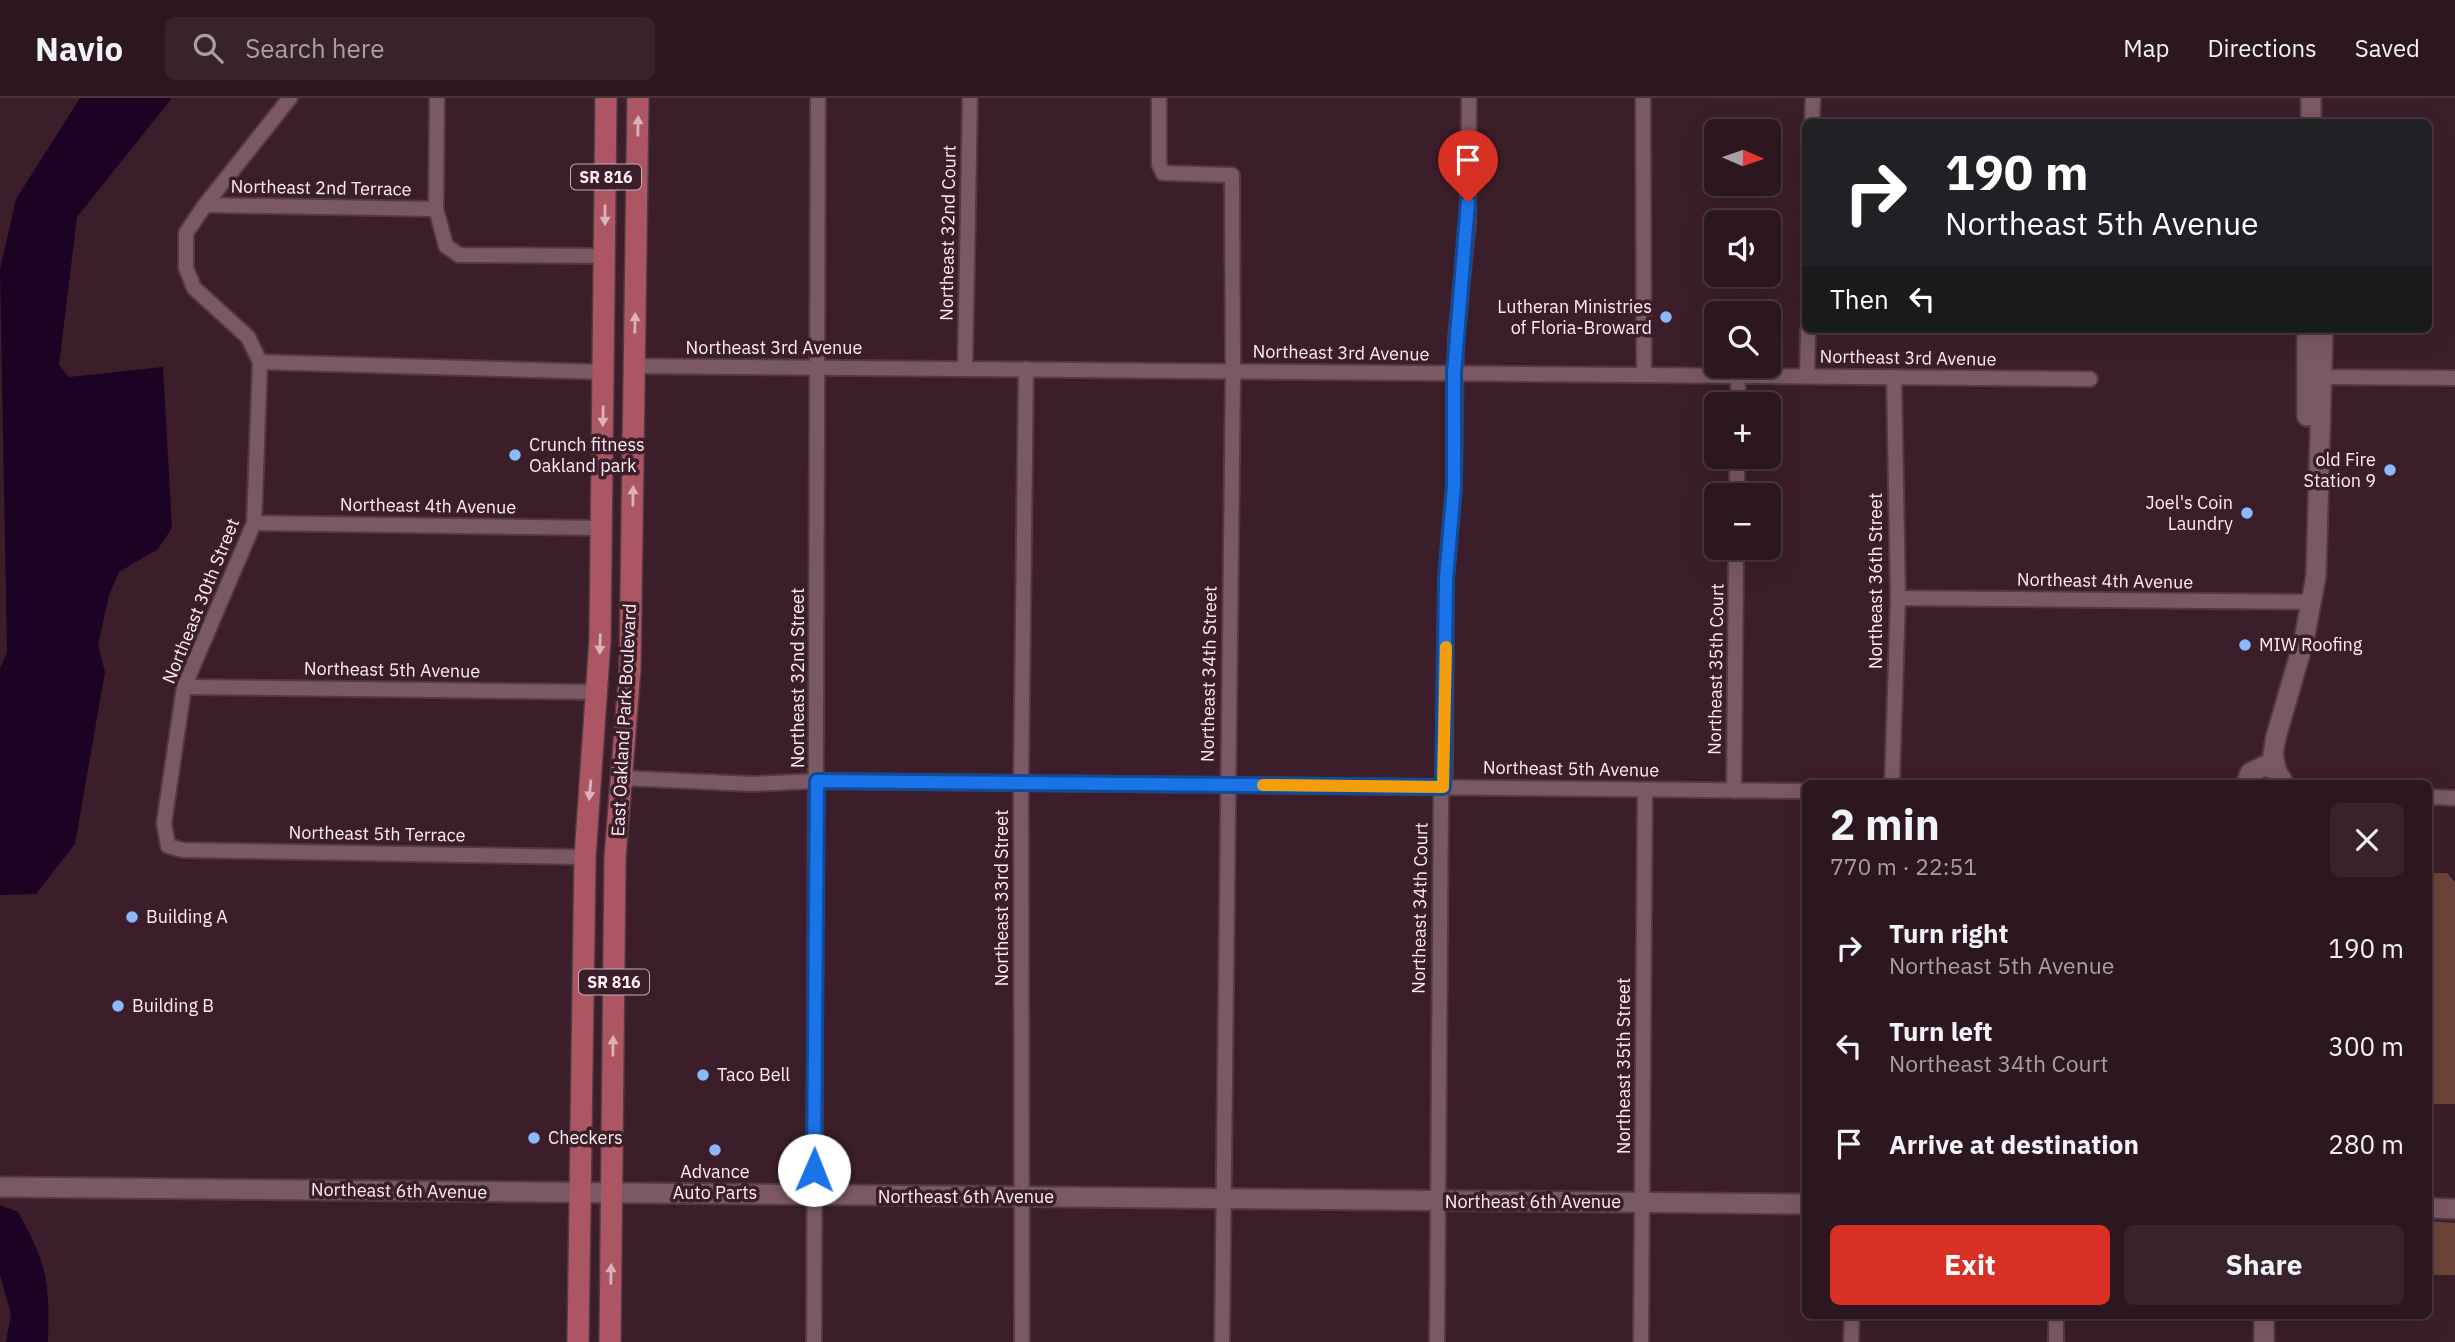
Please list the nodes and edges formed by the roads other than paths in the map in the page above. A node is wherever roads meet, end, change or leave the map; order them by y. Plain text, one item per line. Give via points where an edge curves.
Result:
1 (290, 98) edge
2 (437, 98) edge
3 (606, 98) edge
4 (638, 98) edge
5 (818, 98) edge
6 (970, 98) edge
7 (1159, 98) edge
8 (1469, 98) edge
9 (1643, 98) edge
10 (1813, 98) edge
11 (2311, 98) edge
12 (2322, 98) edge
13 (1812, 119) edge
14 (2311, 119) edge
15 (2322, 119) edge
16 (205, 205) junction
17 (436, 209) junction
18 (605, 256) junction
19 (604, 324) junction
20 (1808, 333) edge
21 (2308, 333) edge
22 (2322, 333) edge
23 (260, 362) junction
24 (634, 366) junction
25 (815, 367) junction
26 (965, 368) junction
27 (1026, 369) junction
28 (1233, 371) junction
29 (604, 372) junction
30 (1454, 373) junction
31 (1644, 375) junction
32 (1704, 376) edge
33 (1781, 376) edge
34 (1807, 376) junction
35 (1894, 377) junction
36 (2314, 377) junction
37 (2090, 379) dead end
38 (2455, 379) edge
39 (254, 523) junction
40 (602, 528) junction
41 (1736, 560) edge
42 (632, 564) junction
43 (1898, 598) junction
44 (2306, 601) junction
45 (184, 687) junction
46 (598, 692) junction
47 (596, 722) junction
48 (622, 779) junction
49 (1892, 780) edge
50 (2265, 780) edge
51 (817, 781) junction
52 (1021, 783) junction
53 (1227, 785) junction
54 (1443, 787) junction
55 (1645, 790) junction
56 (1734, 791) junction
57 (1802, 791) edge
58 (2432, 797) edge
59 (2455, 798) edge
60 (169, 846) joint
61 (585, 857) junction
62 (0, 1187) edge
63 (579, 1194) junction
64 (611, 1194) junction
65 (814, 1196) junction
66 (1024, 1198) junction
67 (1224, 1199) junction
68 (1438, 1201) junction
69 (1642, 1202) junction
70 (1802, 1204) edge
71 (2432, 1208) edge
72 (2455, 1209) edge
73 (1852, 1319) edge
74 (2056, 1319) edge
75 (2264, 1319) edge
76 (578, 1342) edge
77 (610, 1342) edge
78 (814, 1342) edge
79 (1022, 1342) edge
80 (1222, 1342) edge
81 (1437, 1342) edge
82 (1641, 1342) edge
83 (1852, 1342) edge
84 (2056, 1342) edge
85 (2264, 1342) edge

1 - 16 street
2 - 17 street
3 -> 18 main road, East Oakland Park Boulevard / SR 816
24 -> 4 main road, East Oakland Park Boulevard / SR 816
5 - 25 street, Northeast 32nd Street
6 - 26 street, Northeast 32nd Court
7 - 28 street, Northeast 34th Street via 1159,164 1163,173 1232,175
8 - 30 street, Northeast 34th Court via 1468,225
9 - 31 street
10 - 13 street
11 - 14 street
12 - 15 street
16 - 17 street, Northeast 2nd Terrace
16 - 23 street via 186,233 186,268 194,288 248,337
17 - 18 street via 446,246 459,255
18 - 19 main road, East Oakland Park Boulevard / SR 816
19 - 24 main road via 616,353
19 - 29 main road, East Oakland Park Boulevard / SR 816
20 - 34 street
21 - 36 street
22 - 36 street
23 - 29 street
23 - 39 street, Northeast 30th Street
24 - 25 street, Northeast 3rd Avenue
42 -> 24 main road, East Oakland Park Boulevard / SR 816
25 - 26 street, Northeast 3rd Avenue
25 - 51 street, Northeast 32nd Street
26 - 27 street, Northeast 3rd Avenue
27 - 28 street, Northeast 3rd Avenue
27 - 52 street, Northeast 33rd Street
28 - 30 street, Northeast 3rd Avenue
28 - 53 street, Northeast 34th Street
29 -> 40 main road, East Oakland Park Boulevard / SR 816
30 - 31 street, Northeast 3rd Avenue
30 - 54 street, Northeast 34th Court
31 - 32 street, Northeast 3rd Avenue
33 - 34 street, Northeast 3rd Avenue
34 - 35 street, Northeast 3rd Avenue
35 - 37 street, Northeast 3rd Avenue
35 - 43 street, Northeast 36th Street
36 - 38 street
36 - 44 street
39 - 40 street, Northeast 4th Avenue
39 - 45 street, Northeast 30th Street
40 - 42 main road via 621,542
40 -> 46 main road, East Oakland Park Boulevard / SR 816
41 - 56 street, Northeast 35th Court
42 - 48 main road, East Oakland Park Boulevard / SR 816 via 630,694
43 - 44 street, Northeast 4th Avenue
43 - 49 street, Northeast 36th Street
44 - 50 street
45 - 46 street, Northeast 5th Avenue
45 - 60 street, Northeast 30th Street via 164,823
46 - 47 main road, East Oakland Park Boulevard / SR 816
47 - 48 main road via 609,767
47 -> 61 main road, East Oakland Park Boulevard / SR 816
48 - 51 street, Northeast 5th Avenue via 752,784
64 -> 48 main road, East Oakland Park Boulevard / SR 816 via 615,859
51 - 52 street, Northeast 5th Avenue
51 - 65 street, Northeast 32nd Street
52 - 53 street, Northeast 5th Avenue
52 - 66 street, Northeast 33rd Street
53 - 54 street, Northeast 5th Avenue
53 - 67 street, Northeast 34th Street
54 - 55 street, Northeast 5th Avenue
54 - 68 street, Northeast 34th Court
55 - 56 street, Northeast 5th Avenue
55 - 69 street, Northeast 35th Street
56 - 57 street, Northeast 5th Avenue
58 - 59 street
60 - 61 street, Northeast 5th Terrace via 183,850
61 - 63 main road, East Oakland Park Boulevard / SR 816
62 - 63 street, Northeast 6th Avenue
63 - 64 street, Northeast 6th Avenue
63 - 76 main road, East Oakland Park Boulevard / SR 816
64 - 65 street, Northeast 6th Avenue
77 -> 64 main road, East Oakland Park Boulevard / SR 816
65 - 66 street, Northeast 6th Avenue
65 - 78 street, Northeast 32nd Street
66 - 67 street, Northeast 6th Avenue
66 - 79 street, Northeast 33rd Street
67 - 68 street, Northeast 6th Avenue
67 - 80 street, Northeast 34th Street
68 - 69 street, Northeast 6th Avenue
68 - 81 street, Northeast 34th Court
69 - 70 street, Northeast 6th Avenue
69 - 82 street, Northeast 35th Street
71 - 72 street
73 - 83 street
74 - 84 street
75 - 85 street

